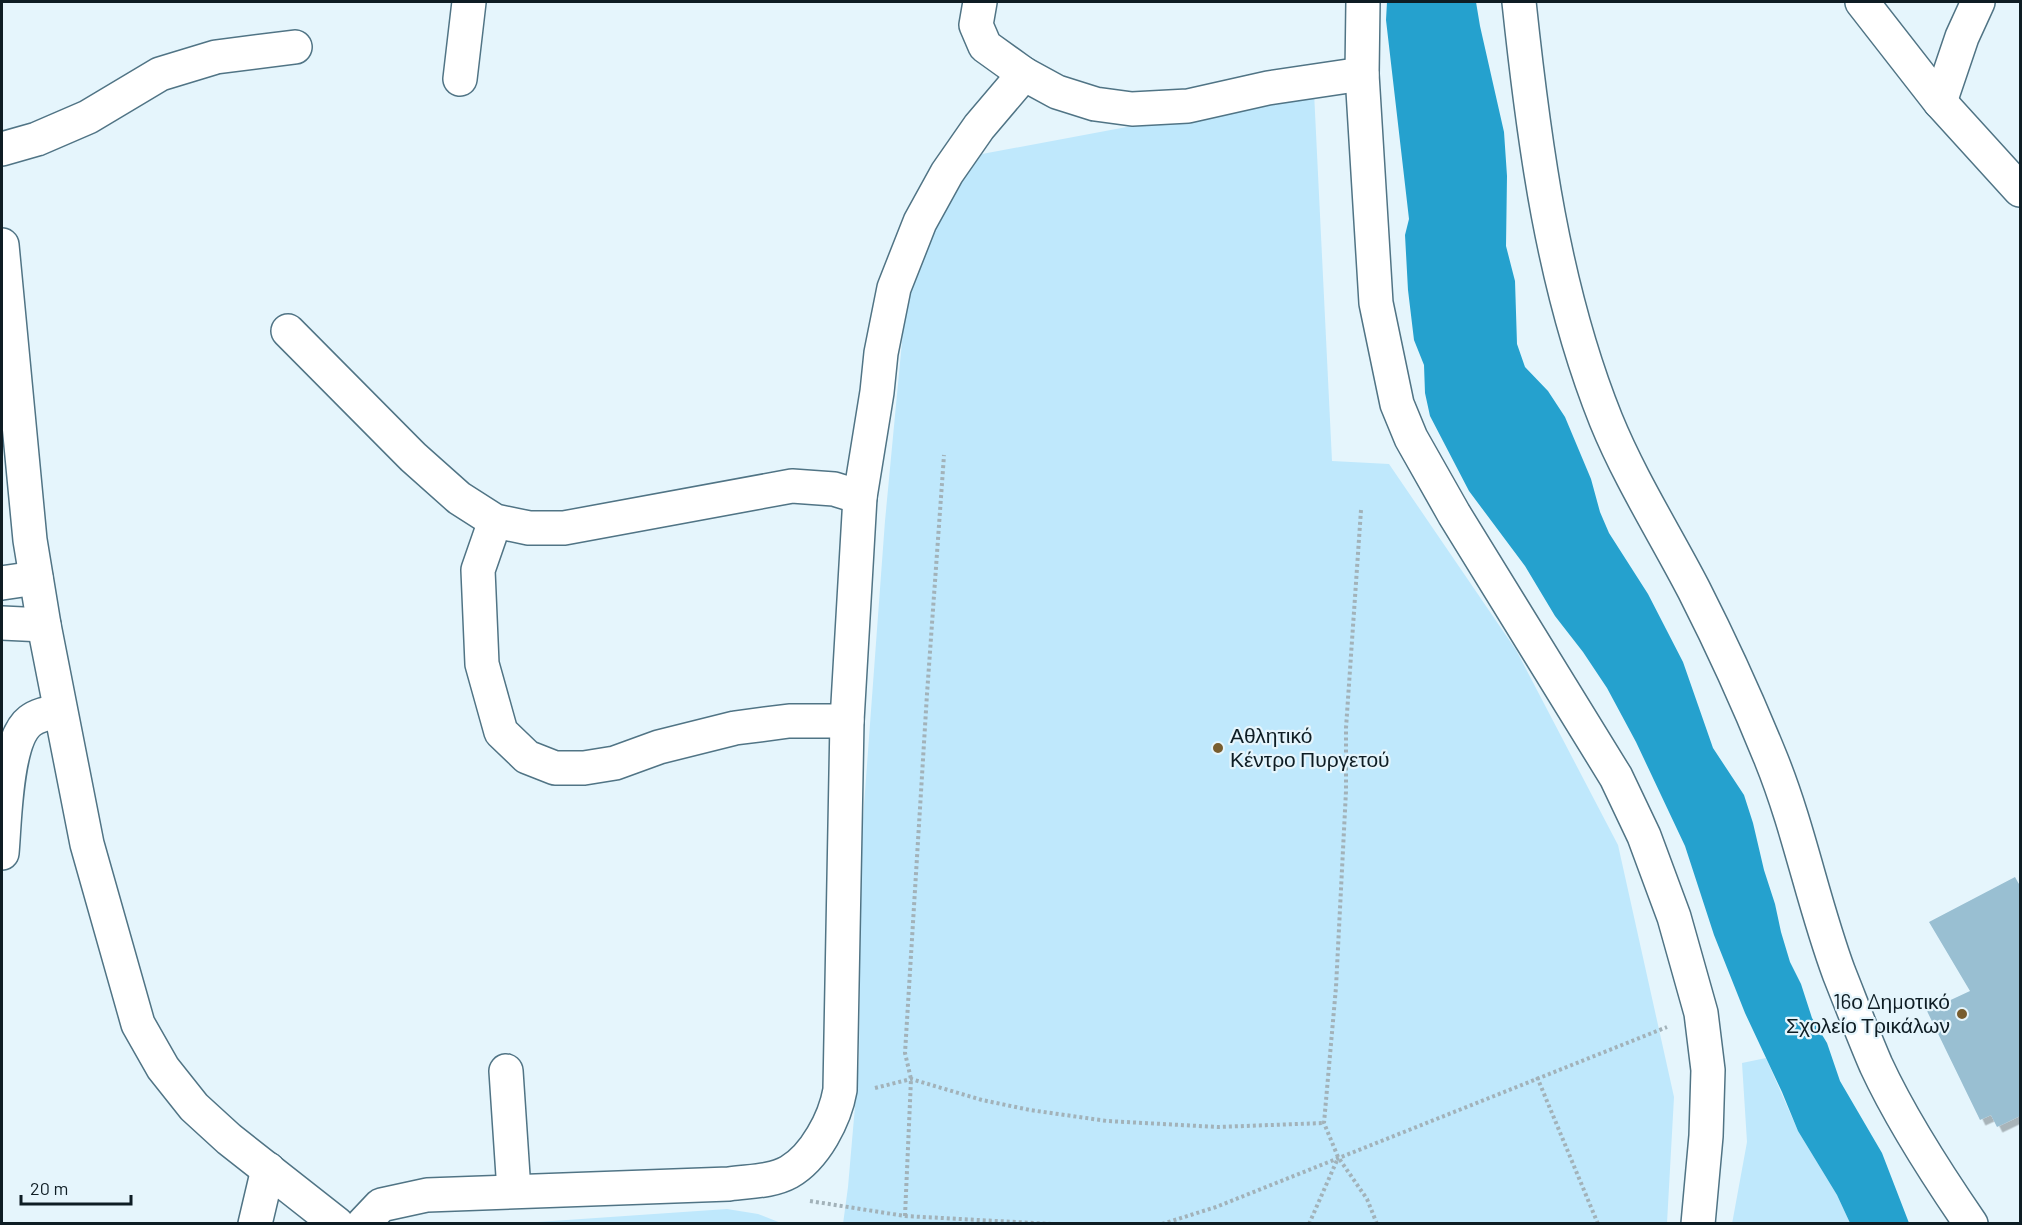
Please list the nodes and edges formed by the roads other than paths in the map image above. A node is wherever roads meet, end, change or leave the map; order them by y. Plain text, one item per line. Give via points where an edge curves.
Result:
1 (469, 2) edge
2 (980, 2) edge
3 (1363, 2) edge
4 (1519, 2) edge
5 (1862, 2) edge
6 (1978, 2) edge
7 (295, 47) dead end
8 (1024, 74) junction
9 (1362, 74) junction
10 (459, 79) dead end
11 (1940, 102) junction
12 (2, 149) edge
13 (2020, 190) edge
14 (2, 245) edge
15 (288, 332) dead end
16 (860, 497) junction
17 (495, 521) junction
18 (36, 578) junction
19 (2, 584) edge
20 (2, 623) edge
21 (44, 625) junction
22 (60, 711) junction
23 (847, 722) junction
24 (2, 854) edge
25 (507, 1071) dead end
26 (268, 1169) junction
27 (514, 1191) junction
28 (255, 1224) edge
29 (337, 1224) edge
30 (363, 1224) edge
31 (1698, 1224) edge
32 (1971, 1224) edge

1 - 10 street
2 - 8 street via 976,25 985,46
3 - 9 street
4 - 32 street via 1555,252 1577,339 1607,422 1695,592 1764,742 1839,971 1877,1067 1913,1133
5 - 11 street
6 - 11 street
7 - 12 street via 216,57 159,74 88,117 37,140
8 - 9 street via 1057,92 1095,105 1132,109 1188,106 1268,88
8 - 16 street via 947,173 920,222 894,288
9 - 31 street via 1376,303 1398,404 1454,514 1616,777 1644,836 1674,917 1701,1013 1708,1070
11 - 13 street
14 - 18 street
15 - 17 street via 413,457 459,498
16 - 17 street via 834,489 792,486 564,528 529,528
16 - 23 street
17 - 23 street via 478,570 482,664 501,732 527,757 555,768 584,768 615,763 659,747 735,728 789,721
18 - 19 street
18 - 21 street
20 - 21 street
21 - 22 street
22 - 24 street via 29,721 15,743
22 - 26 street via 87,844 138,1024 163,1068 194,1107
23 - 27 street via 840,1078 838,1105 831,1122 803,1160 788,1172 771,1178 729,1184
25 - 27 street
26 - 28 street
26 - 29 street
27 - 30 street via 426,1196 381,1205

